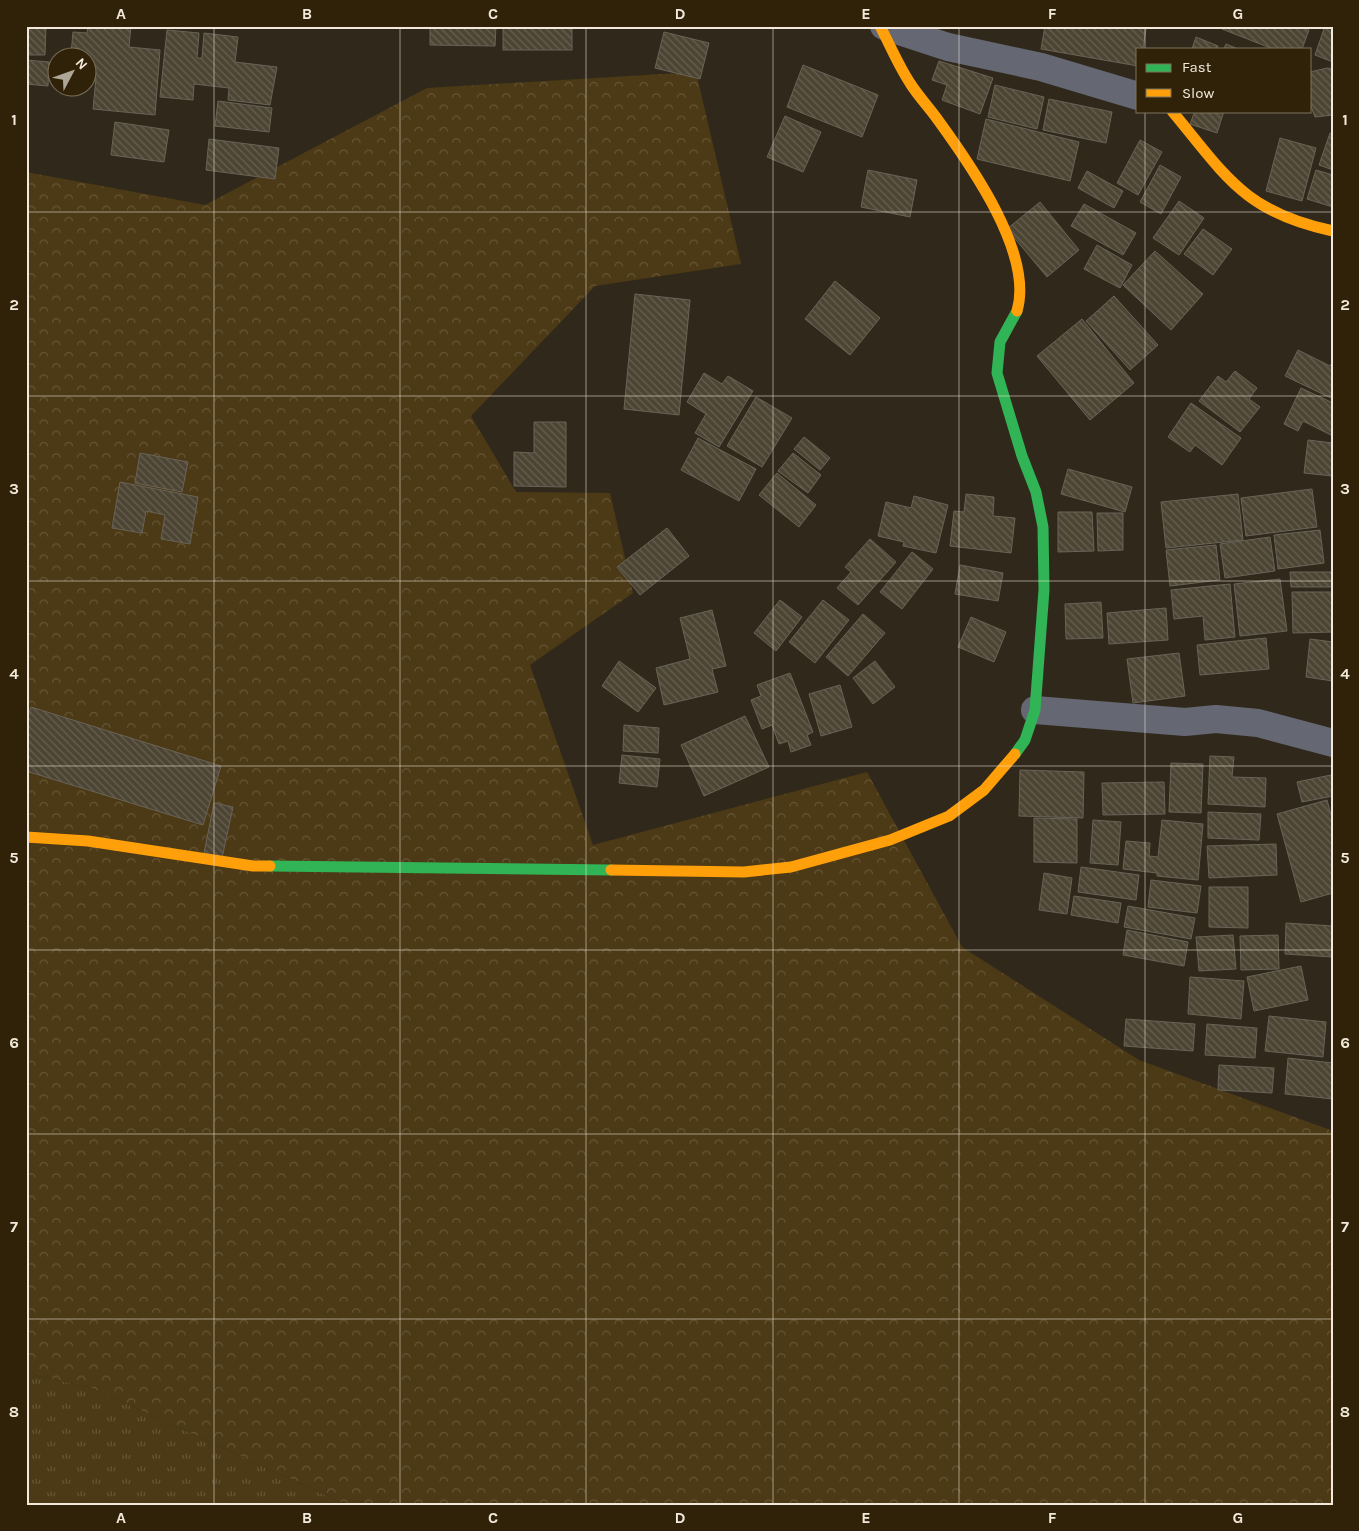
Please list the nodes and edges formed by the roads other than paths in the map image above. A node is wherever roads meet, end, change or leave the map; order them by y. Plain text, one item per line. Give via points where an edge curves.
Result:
1 (880, 26) edge
2 (884, 26) edge
3 (1136, 95) edge
4 (1173, 112) edge
5 (1333, 231) edge
6 (1035, 710) junction
7 (1333, 743) edge
8 (26, 837) edge

1 - 6 street via 910,84 988,194 1020,274 1018,309 1000,342 997,373 1036,492 1043,527 1044,590
2 - 3 street via 948,47 1041,67
4 - 5 street via 1242,193 1265,209
6 - 7 street via 1186,722 1216,719 1258,723
6 - 8 street via 1025,740 1011,759 984,790 949,816 890,840 791,868 734,872 253,866 88,841

